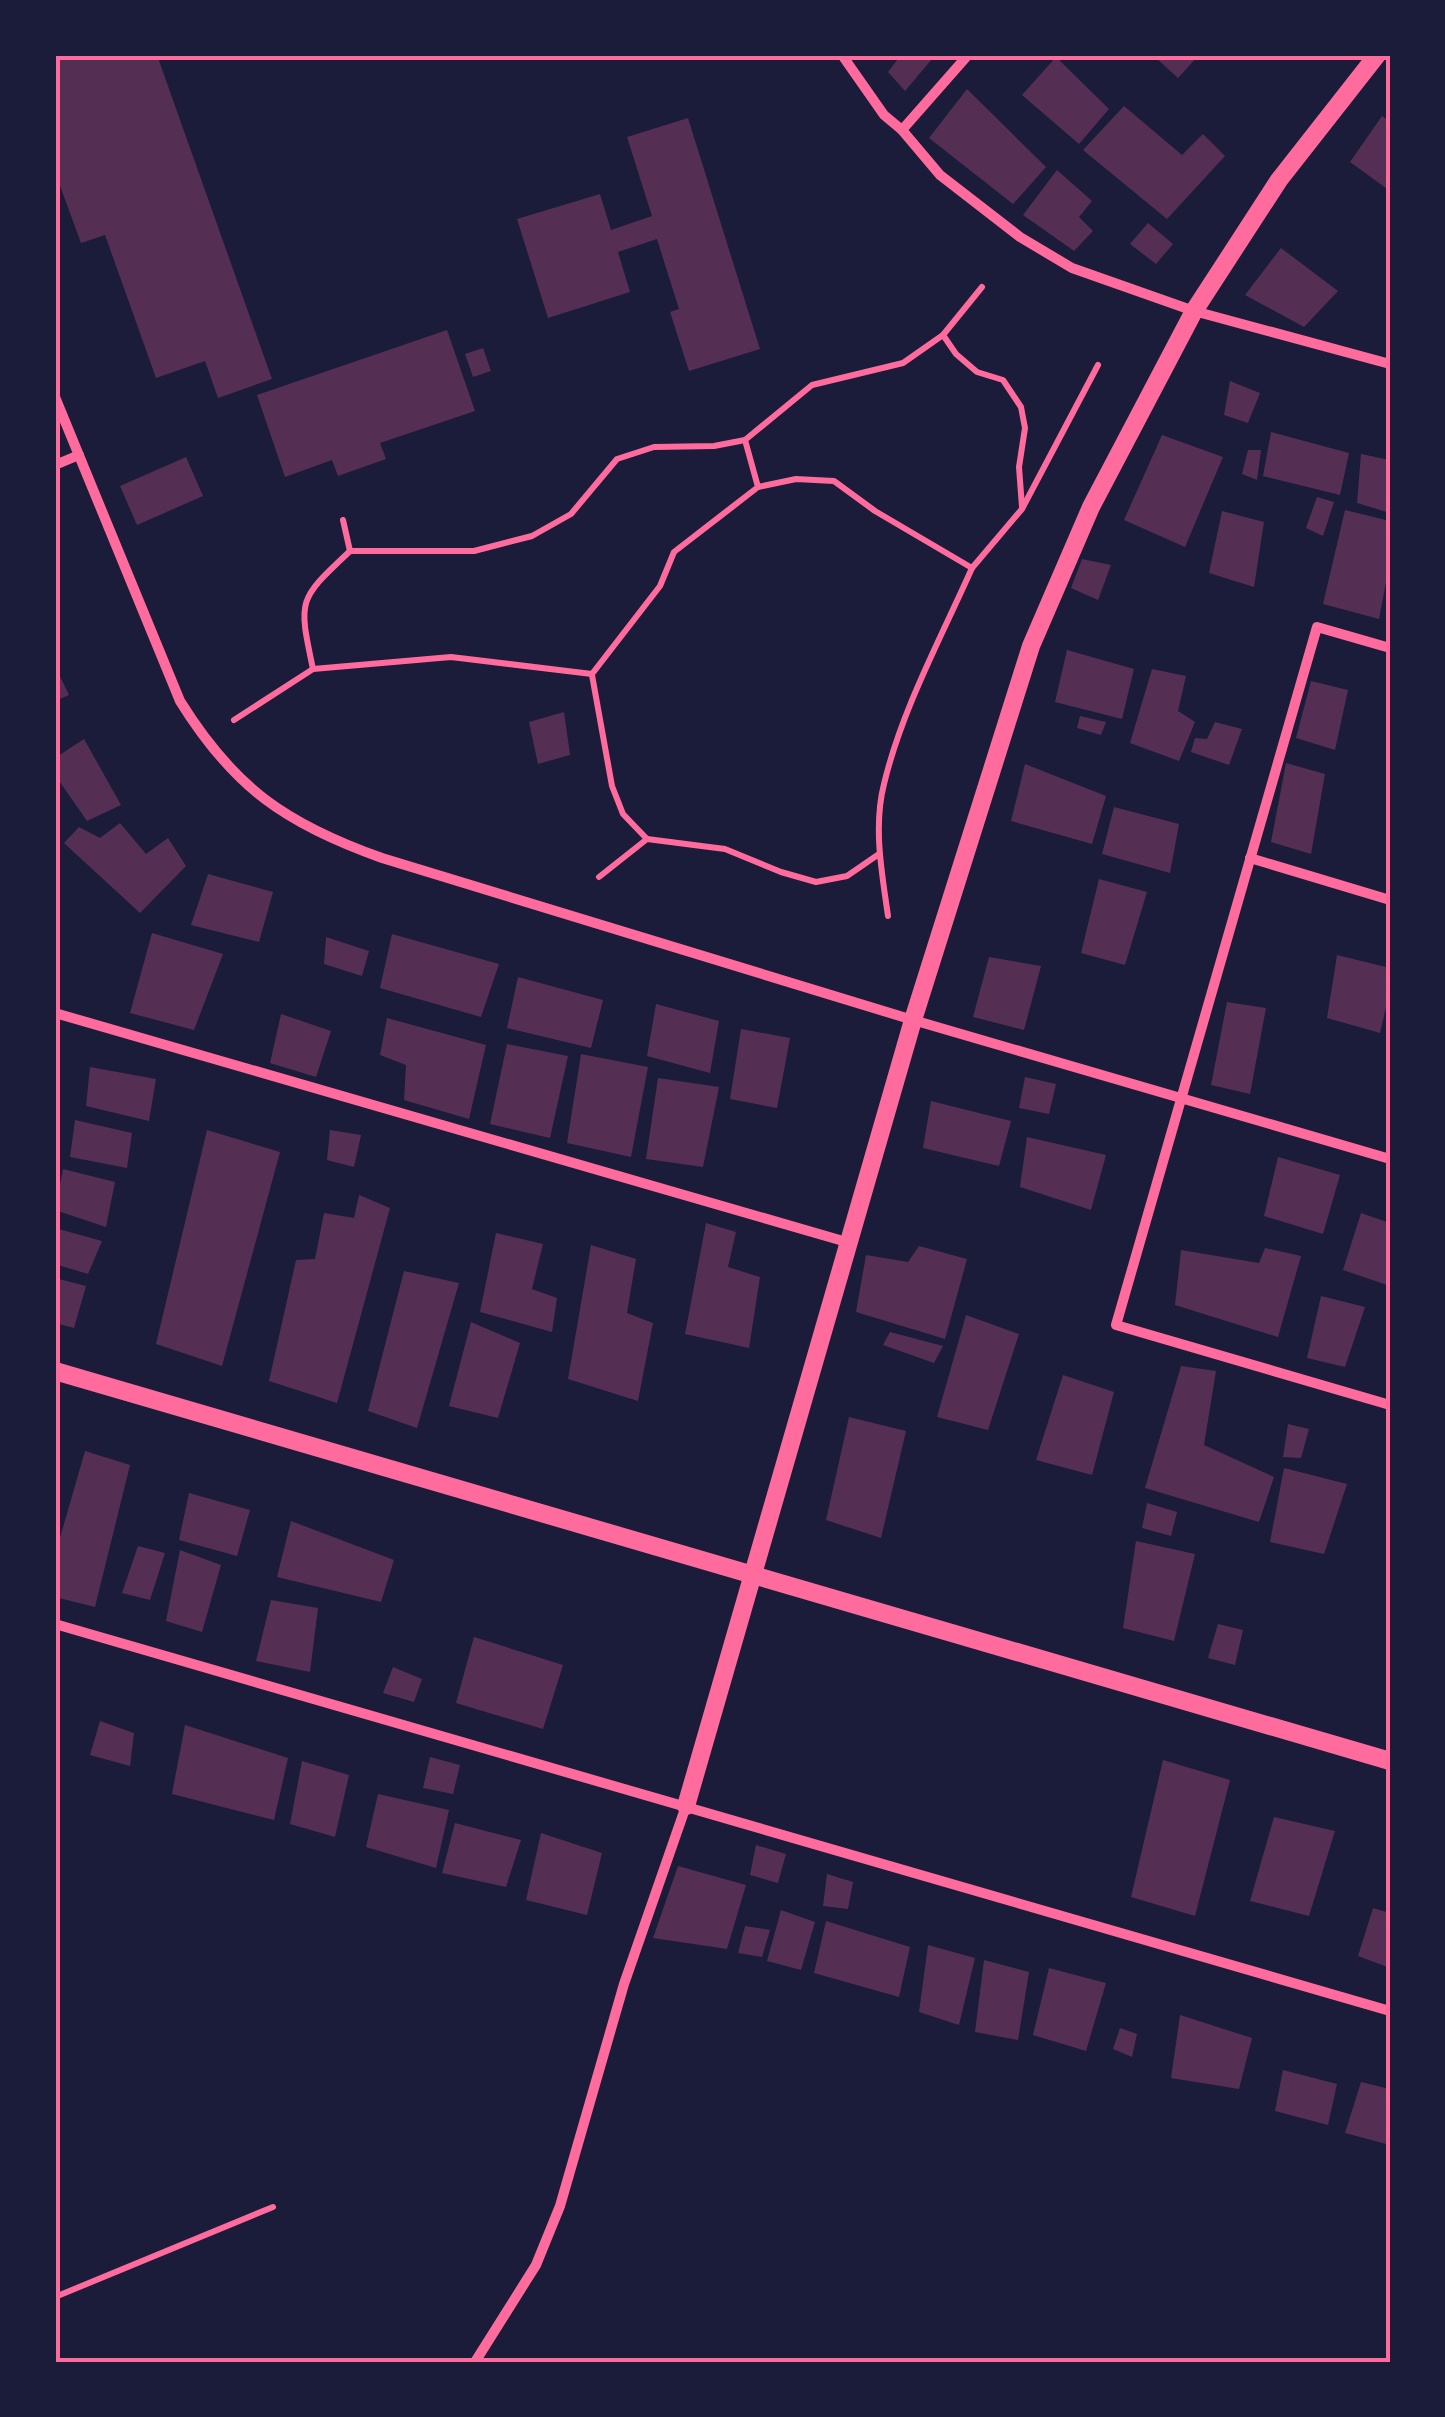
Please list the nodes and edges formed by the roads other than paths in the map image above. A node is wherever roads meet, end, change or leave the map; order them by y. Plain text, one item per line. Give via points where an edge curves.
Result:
1 (842, 55) edge
2 (968, 55) edge
3 (1377, 55) edge
4 (902, 130) junction
5 (1194, 311) junction
6 (1390, 364) edge
7 (55, 397) edge
8 (80, 455) junction
9 (55, 465) edge
10 (1390, 648) edge
11 (1250, 858) junction
12 (1390, 900) edge
13 (55, 1013) edge
14 (914, 1020) junction
15 (1181, 1099) junction
16 (1390, 1159) edge
17 (850, 1243) junction
18 (55, 1371) edge
19 (1390, 1405) edge
20 (754, 1574) junction
21 (55, 1624) edge
22 (1390, 1761) edge
23 (686, 1806) junction
24 (1390, 2011) edge
25 (475, 2362) edge

1 - 4 street
2 - 4 street
3 - 5 street via 1279,180
4 - 5 street via 940,175 1020,237 1072,268
5 - 6 street
5 - 14 street via 1091,507 1031,646
7 - 8 street
8 - 9 street
8 - 14 street via 180,700 228,765 290,818 382,858
10 - 11 street via 1317,627
11 - 12 street
11 - 15 street
13 - 17 street
14 - 15 street
14 - 17 street
15 - 16 street
15 - 19 street via 1116,1325
17 - 20 street
18 - 20 street
20 - 22 street
20 - 23 street
21 - 23 street
23 - 24 street
23 - 25 street via 624,1984 560,2206 536,2264

